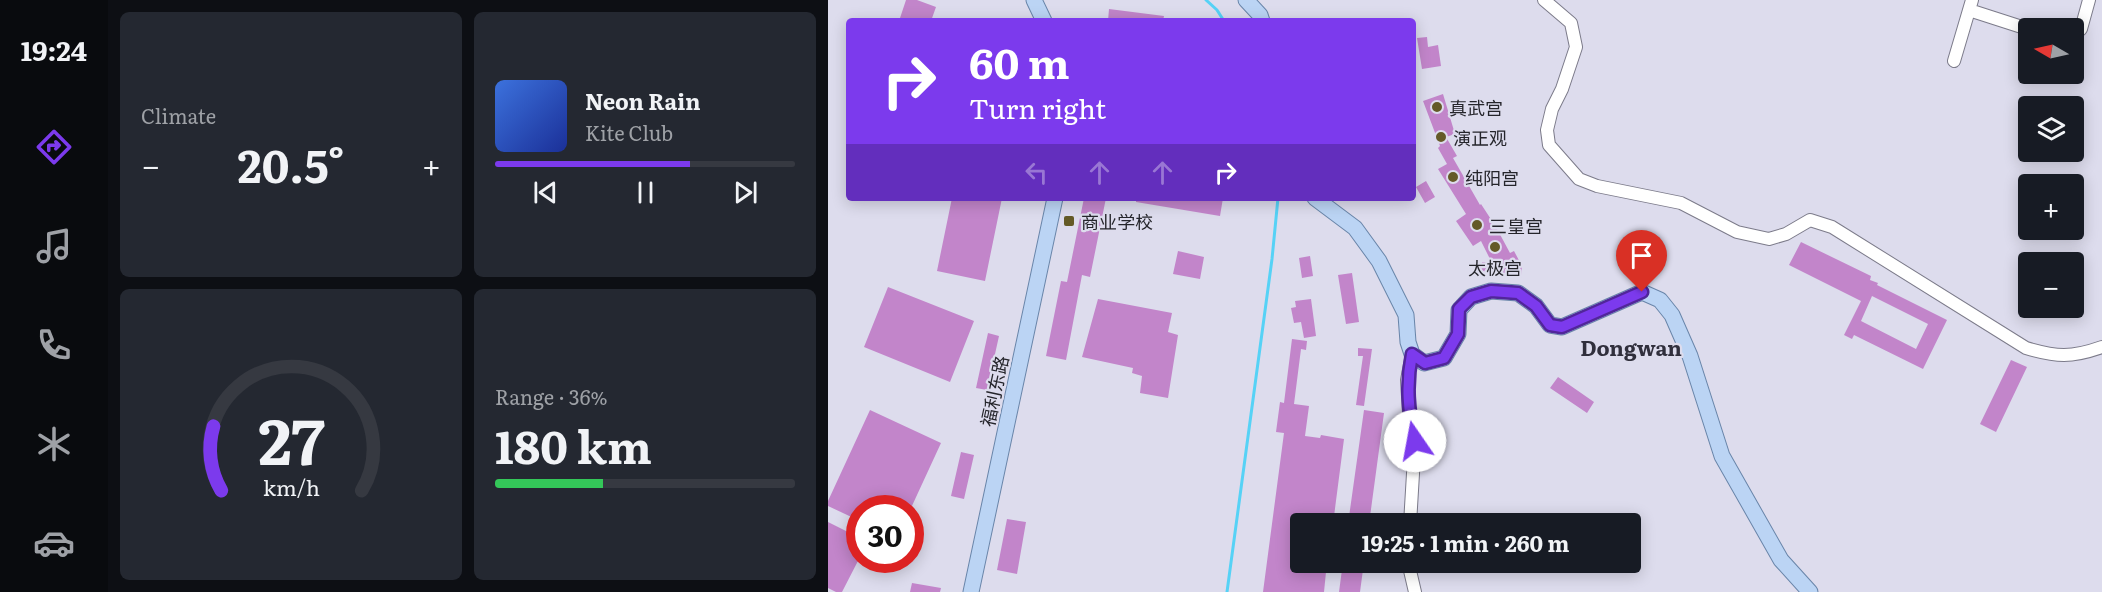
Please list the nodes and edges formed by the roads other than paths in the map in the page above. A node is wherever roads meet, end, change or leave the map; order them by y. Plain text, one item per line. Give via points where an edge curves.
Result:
1 (1034, 0) edge
2 (1246, 0) edge
3 (1544, 0) edge
4 (2090, 0) edge
5 (1970, 5) edge
6 (1043, 18) edge
7 (1261, 18) edge
8 (2084, 19) edge
9 (2018, 25) edge
10 (1954, 61) dead end
11 (1054, 201) edge
12 (1319, 201) edge
13 (2102, 347) edge
14 (1412, 354) junction
15 (1411, 513) edge
16 (1411, 573) edge
17 (971, 592) edge
18 (1415, 592) edge
19 (1810, 592) edge

1 - 6 main road
2 - 7 main road
3 - 13 street via 1571,23 1576,47 1552,109 1548,145 1579,179 1680,203 1737,232 1769,239 1810,220 1832,227 2026,348 2052,356 2080,355
4 - 8 street
5 - 9 street
5 - 10 street
11 - 17 main road, 福利东路
12 - 14 main road via 1354,228 1379,261 1406,315
14 - 15 street via 1407,380 1415,441
14 - 19 main road via 1425,363 1444,358 1458,334 1459,309 1471,297 1491,291 1518,293 1536,306 1550,325 1562,327 1642,292 1660,300 1672,315 1690,356 1722,456 1781,560
16 - 18 street

